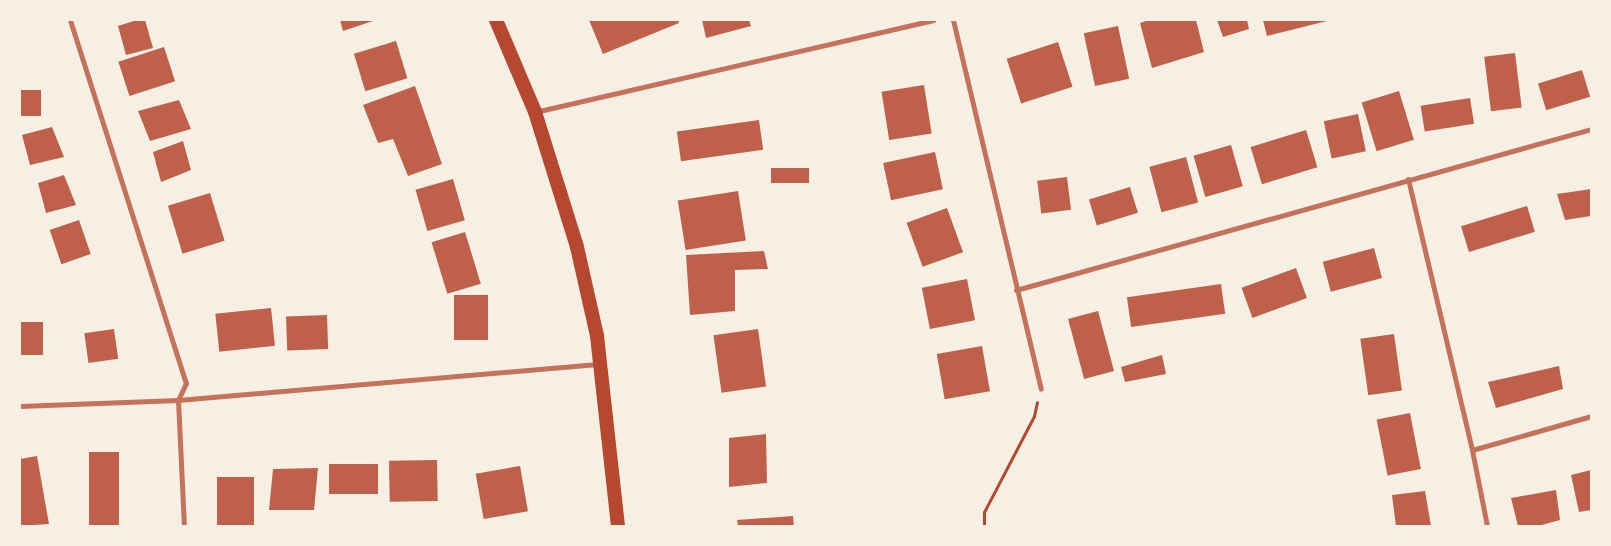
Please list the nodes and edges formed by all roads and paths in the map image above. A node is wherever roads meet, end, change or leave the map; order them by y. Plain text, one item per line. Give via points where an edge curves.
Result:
1 (70, 20) edge
2 (496, 20) edge
3 (934, 20) edge
4 (953, 20) edge
5 (535, 112) junction
6 (1591, 129) edge
7 (1408, 179) junction
8 (1016, 290) junction
9 (600, 364) junction
10 (1041, 388) joint
11 (178, 400) junction
12 (20, 406) edge
13 (1591, 416) edge
14 (1472, 450) junction
15 (184, 526) edge
16 (618, 526) edge
17 (984, 526) edge
18 (1486, 526) edge

1 - 11 street via 186,383
2 - 5 highway
3 - 5 street
4 - 8 street
5 - 9 highway via 577,247
6 - 7 street
7 - 8 street
7 - 14 street
8 - 10 street
9 - 11 street
9 - 16 highway
10 - 17 path via 1034,416 984,512
11 - 12 street
11 - 15 street
13 - 14 street
14 - 18 street

